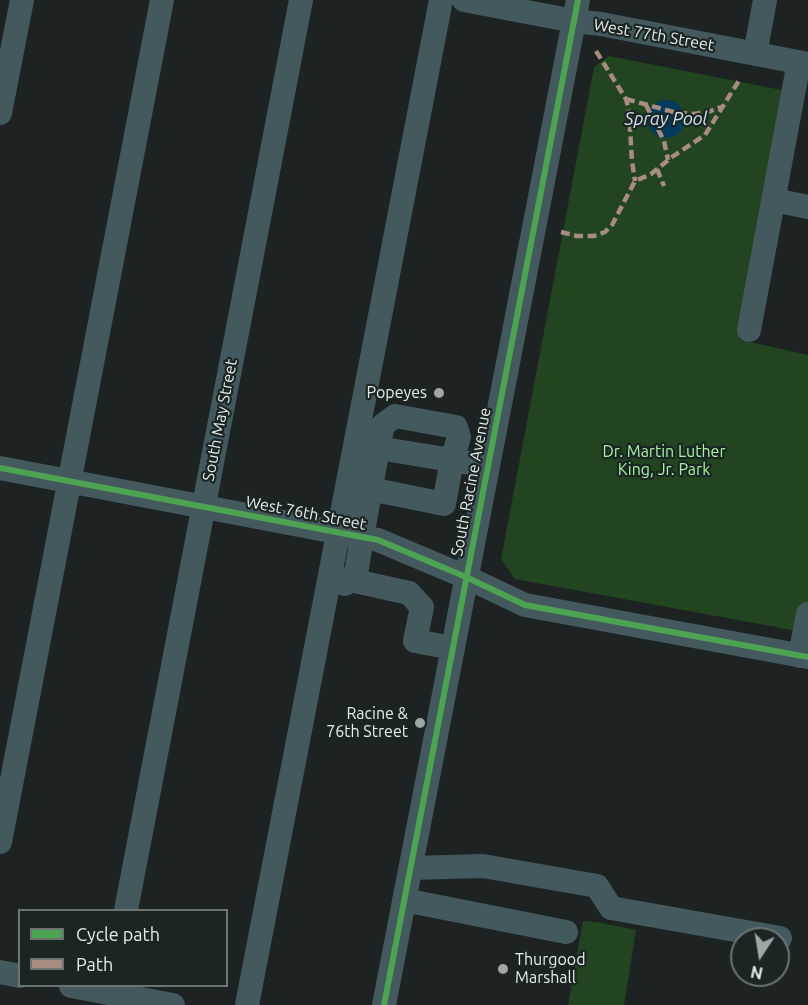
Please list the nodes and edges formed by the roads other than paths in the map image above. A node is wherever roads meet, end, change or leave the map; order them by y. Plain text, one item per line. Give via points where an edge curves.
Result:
1 (22, 0) edge
2 (162, 0) edge
3 (301, 0) edge
4 (441, 0) edge
5 (464, 0) edge
6 (765, 0) edge
7 (523, 6) edge
8 (576, 11) edge
9 (755, 54) junction
10 (804, 63) edge
11 (0, 112) edge
12 (774, 200) junction
13 (808, 207) edge
14 (749, 330) dead end
15 (378, 448) junction
16 (452, 460) junction
17 (488, 466) junction
18 (0, 468) edge
19 (70, 481) junction
20 (370, 489) junction
21 (204, 507) junction
22 (350, 535) junction
23 (418, 557) junction
24 (466, 577) junction
25 (355, 580) junction
26 (341, 604) dead end
27 (415, 604) junction
28 (808, 614) edge
29 (458, 621) junction
30 (453, 648) junction
31 (804, 656) edge
32 (0, 842) edge
33 (411, 868) junction
34 (404, 900) junction
35 (126, 909) edge
36 (730, 929) edge
37 (566, 932) dead end
38 (0, 972) edge
39 (18, 976) edge
40 (84, 987) edge
41 (111, 989) edge
42 (173, 1005) edge
43 (247, 1005) edge
44 (384, 1005) edge

1 - 11 street
2 - 19 street
3 - 21 street, South May Street
4 - 22 street
5 - 7 street, West 77th Street
6 - 9 street
7 - 8 street, West 77th Street
8 - 9 street, West 77th Street via 601,24
8 - 17 street, South Racine Avenue
9 - 10 street, West 77th Street
10 - 12 street
12 - 13 street
12 - 14 street
15 - 16 street
15 - 16 street via 382,425 395,416 456,427 459,437
15 - 20 street
16 - 17 street
16 - 20 street via 444,504
17 - 24 street, South Racine Avenue
18 - 19 street, West 76th Street
19 - 21 street, West 76th Street
19 - 32 street
20 - 22 street
21 - 22 street, West 76th Street
21 - 35 street, South May Street
22 - 23 street, West 76th Street via 378,540
22 - 25 street
22 - 43 street
23 - 24 street, West 76th Street
23 - 27 street
24 - 29 street, South Racine Avenue
24 - 31 street, West 76th Street via 525,604
25 - 26 street via 346,579
25 - 27 street
27 - 29 street
27 - 30 street via 415,641
28 - 31 street
29 - 30 street, South Racine Avenue
30 - 33 street, South Racine Avenue
33 - 34 street, South Racine Avenue
33 - 36 street via 483,866 597,886 611,908
34 - 37 street
34 - 44 street, South Racine Avenue
38 - 39 street
40 - 41 street
41 - 42 street

